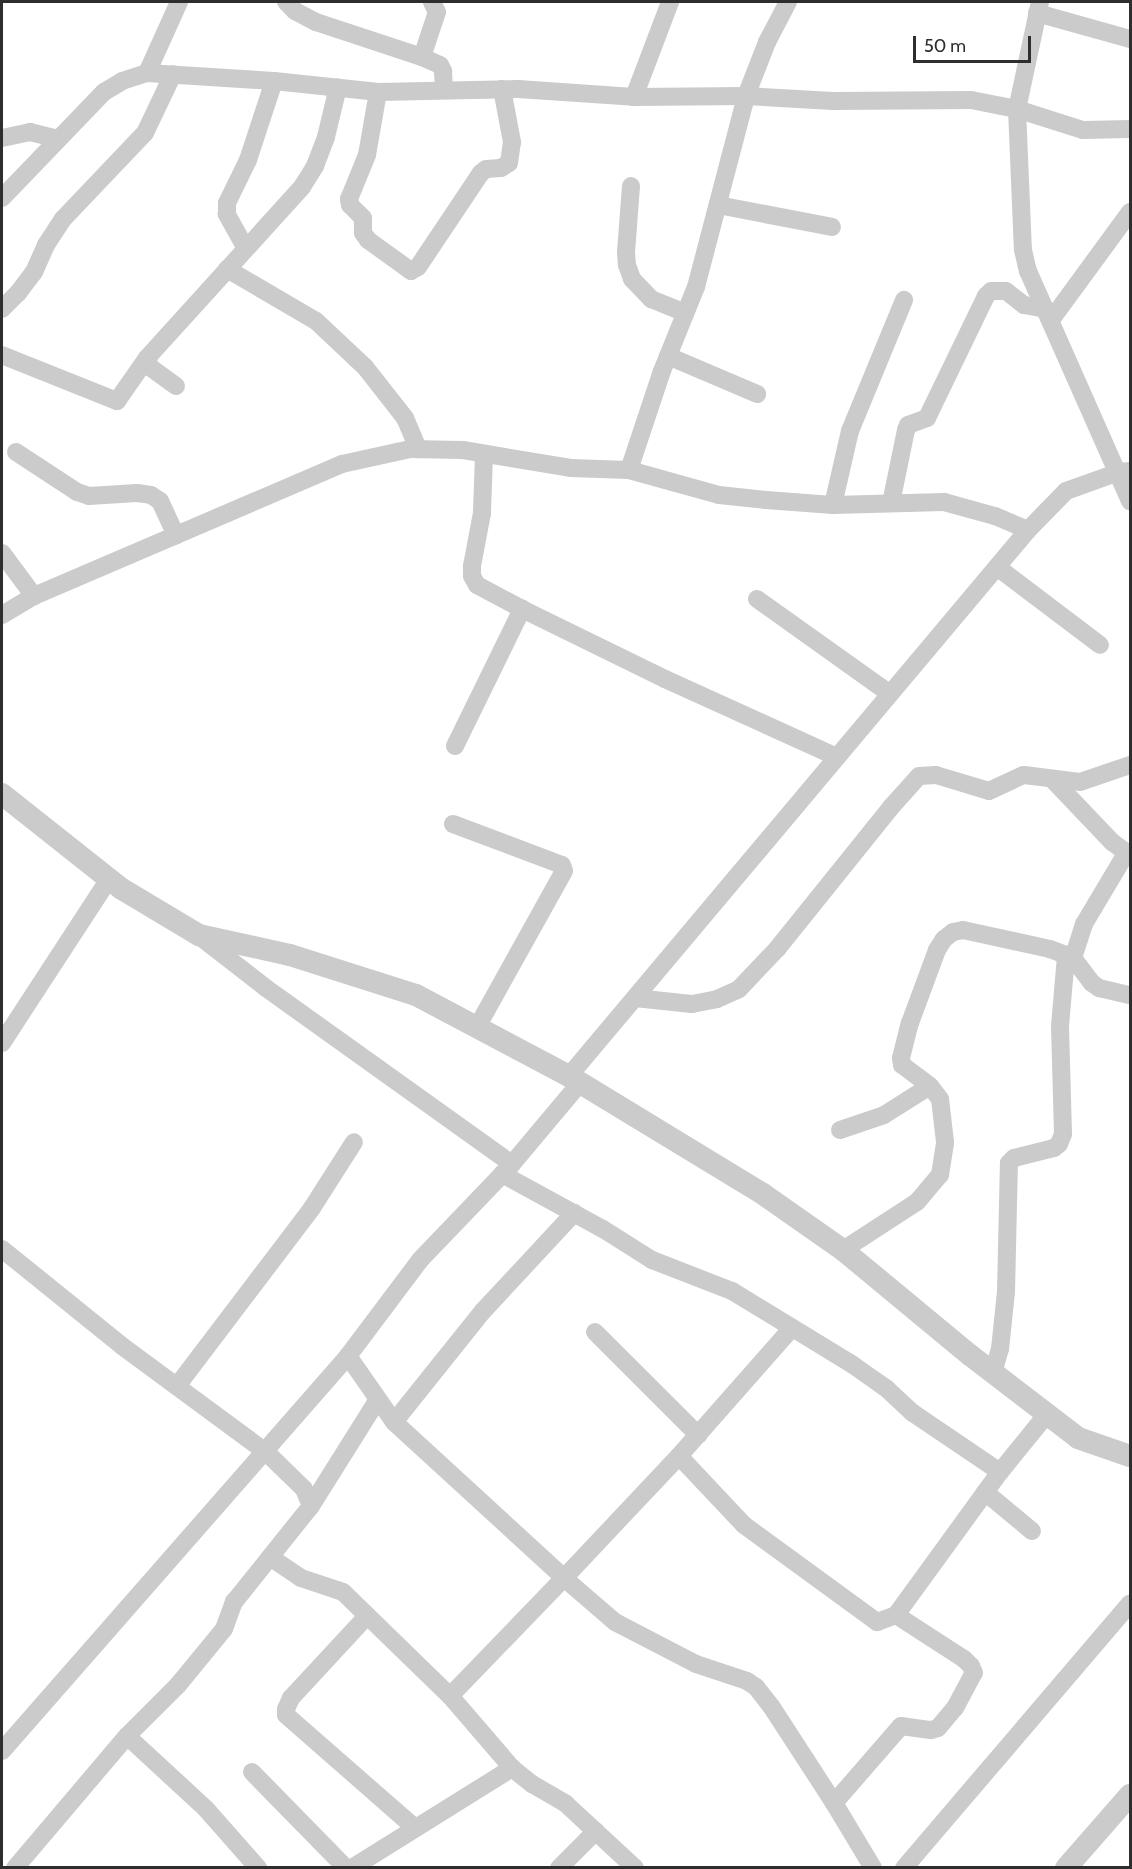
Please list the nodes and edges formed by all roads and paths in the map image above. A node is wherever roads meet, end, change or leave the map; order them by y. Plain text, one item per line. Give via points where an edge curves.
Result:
1 (178, 2) edge
2 (286, 2) edge
3 (432, 2) edge
4 (670, 2) edge
5 (788, 2) edge
6 (1038, 7) edge
7 (1131, 39) edge
8 (422, 57) junction
9 (147, 73) junction
10 (173, 74) junction
11 (274, 81) junction
12 (338, 87) junction
13 (444, 89) junction
14 (502, 89) junction
15 (378, 92) junction
16 (746, 96) junction
17 (634, 97) junction
18 (1017, 109) junction
19 (1131, 129) edge
20 (2, 138) edge
21 (58, 140) junction
22 (631, 186) dead end
23 (2, 198) edge
24 (718, 205) junction
25 (1131, 212) edge
26 (832, 227) dead end
27 (246, 247) junction
28 (227, 269) junction
29 (904, 300) dead end
30 (2, 309) edge
31 (1042, 311) junction
32 (686, 314) junction
33 (2, 355) edge
34 (668, 356) junction
35 (147, 358) junction
36 (176, 386) dead end
37 (757, 394) dead end
38 (418, 449) junction
39 (16, 452) dead end
40 (484, 454) junction
41 (629, 470) junction
42 (1125, 471) edge
43 (1131, 501) edge
44 (891, 503) junction
45 (833, 505) junction
46 (1028, 530) junction
47 (176, 534) junction
48 (2, 554) edge
49 (997, 567) junction
50 (34, 596) junction
51 (757, 599) dead end
52 (522, 609) junction
53 (2, 615) edge
54 (1100, 645) dead end
55 (890, 694) junction
56 (455, 746) dead end
57 (837, 757) junction
58 (1130, 764) edge
59 (1053, 780) junction
60 (2, 794) edge
61 (453, 824) dead end
62 (1129, 854) edge
63 (109, 879) junction
64 (193, 931) junction
65 (1069, 957) junction
66 (1131, 995) edge
67 (635, 998) junction
68 (477, 1027) junction
69 (2, 1043) edge
70 (575, 1079) junction
71 (930, 1086) junction
72 (840, 1130) dead end
73 (354, 1142) dead end
74 (507, 1169) junction
75 (574, 1213) junction
76 (2, 1249) edge
77 (843, 1250) junction
78 (790, 1329) junction
79 (595, 1332) dead end
80 (348, 1356) junction
81 (993, 1372) junction
82 (177, 1386) junction
83 (378, 1399) junction
84 (1047, 1414) junction
85 (394, 1422) junction
86 (698, 1435) junction
87 (266, 1452) junction
88 (679, 1456) junction
89 (1131, 1456) edge
90 (1000, 1472) junction
91 (985, 1492) junction
92 (308, 1499) dead end
93 (1032, 1531) dead end
94 (270, 1557) junction
95 (564, 1578) junction
96 (1131, 1603) edge
97 (896, 1615) junction
98 (367, 1616) junction
99 (450, 1696) junction
100 (127, 1736) junction
101 (2, 1751) edge
102 (512, 1768) junction
103 (252, 1772) dead end
104 (1131, 1795) edge
105 (834, 1803) junction
106 (415, 1828) junction
107 (596, 1830) junction
108 (15, 1868) edge
109 (258, 1868) edge
110 (346, 1868) edge
111 (352, 1868) edge
112 (559, 1868) edge
113 (635, 1868) edge
114 (873, 1868) edge
115 (904, 1868) edge
116 (1066, 1868) edge

1 - 9 street
2 - 8 street via 316,22
3 - 8 street via 437,12
4 - 17 street
5 - 16 street
6 - 7 street
6 - 18 street
8 - 13 street via 440,65
9 - 10 street
9 - 21 street via 104,92
10 - 11 street
10 - 30 street via 145,133 63,219 34,272
11 - 12 street
11 - 27 street via 248,160 227,203 227,214
12 - 15 street
12 - 27 street via 315,166 302,187
13 - 14 street
13 - 15 street
14 - 15 street via 512,142 509,163 481,173 418,267 411,271 368,240 363,233 363,218 350,205 367,155
14 - 17 street
16 - 17 street
16 - 18 street via 833,101 971,100
16 - 24 street
18 - 19 street via 1083,130
18 - 31 street via 1023,250
20 - 21 street via 30,132
21 - 23 street
22 - 32 street via 626,252 632,279 651,299
24 - 26 street
24 - 32 street
25 - 31 street
27 - 28 street
28 - 35 street
28 - 38 street via 316,321 365,367 405,418
29 - 45 street via 850,432
31 - 42 street
31 - 44 street via 1006,291 991,291 986,296 927,418 908,425
32 - 34 street
33 - 35 street via 117,401
34 - 37 street
34 - 41 street
35 - 36 street via 150,366
38 - 40 street
38 - 47 street via 342,464
39 - 47 street via 89,496 151,495 160,501
40 - 41 street via 570,468
40 - 52 street via 482,513 472,576 477,585
41 - 45 street via 719,495
42 - 43 street
42 - 46 street via 1066,491
44 - 45 street
44 - 46 street via 954,504
46 - 49 street
47 - 50 street
48 - 50 street
49 - 54 street
49 - 55 street
50 - 53 street
51 - 55 street
52 - 56 street
52 - 57 street
55 - 57 street
57 - 67 street
58 - 59 street via 1080,782
59 - 62 street via 1104,834
59 - 67 street via 1024,775 989,791 936,775 919,776 777,949 739,989 692,1004
60 - 63 street
61 - 68 street via 562,865 564,871
62 - 65 street via 1084,924
63 - 64 street
63 - 69 street
64 - 68 street via 290,955 416,995
64 - 74 street
65 - 66 street via 1099,988
65 - 71 street via 1050,949 963,930 944,939 910,1023 901,1058 902,1065
65 - 81 street via 1060,1026 1063,1134 1054,1148 1014,1158 1009,1163 1006,1292 1000,1348
67 - 70 street
68 - 70 street
70 - 74 street
70 - 77 street via 763,1194
71 - 72 street via 884,1115
71 - 77 street via 940,1099 945,1142 939,1175 917,1202
73 - 82 street via 312,1208
74 - 75 street
74 - 80 street via 420,1260
75 - 78 street via 652,1260 732,1291
75 - 85 street via 483,1311
76 - 82 street
77 - 81 street
78 - 86 street
78 - 90 street via 854,1365 913,1413
79 - 86 street
80 - 83 street
80 - 87 street
81 - 84 street
82 - 87 street
83 - 85 street
83 - 94 street via 311,1506
84 - 89 street via 1078,1438
84 - 90 street
85 - 95 street
86 - 88 street
87 - 92 street
87 - 101 street
88 - 95 street
88 - 97 street via 744,1525 871,1621
90 - 91 street
91 - 93 street
91 - 97 street
94 - 98 street via 300,1578 342,1592
94 - 100 street via 234,1602 224,1629 178,1685
95 - 99 street
95 - 105 street via 615,1622 696,1664 756,1687
96 - 115 street
97 - 105 street via 964,1659 974,1673 955,1708 938,1728 901,1726
98 - 99 street
98 - 106 street via 291,1698 286,1715
99 - 102 street
100 - 108 street
100 - 109 street via 207,1809
102 - 106 street
102 - 107 street via 566,1804
103 - 110 street
104 - 116 street
105 - 114 street
106 - 111 street
107 - 112 street
107 - 113 street

